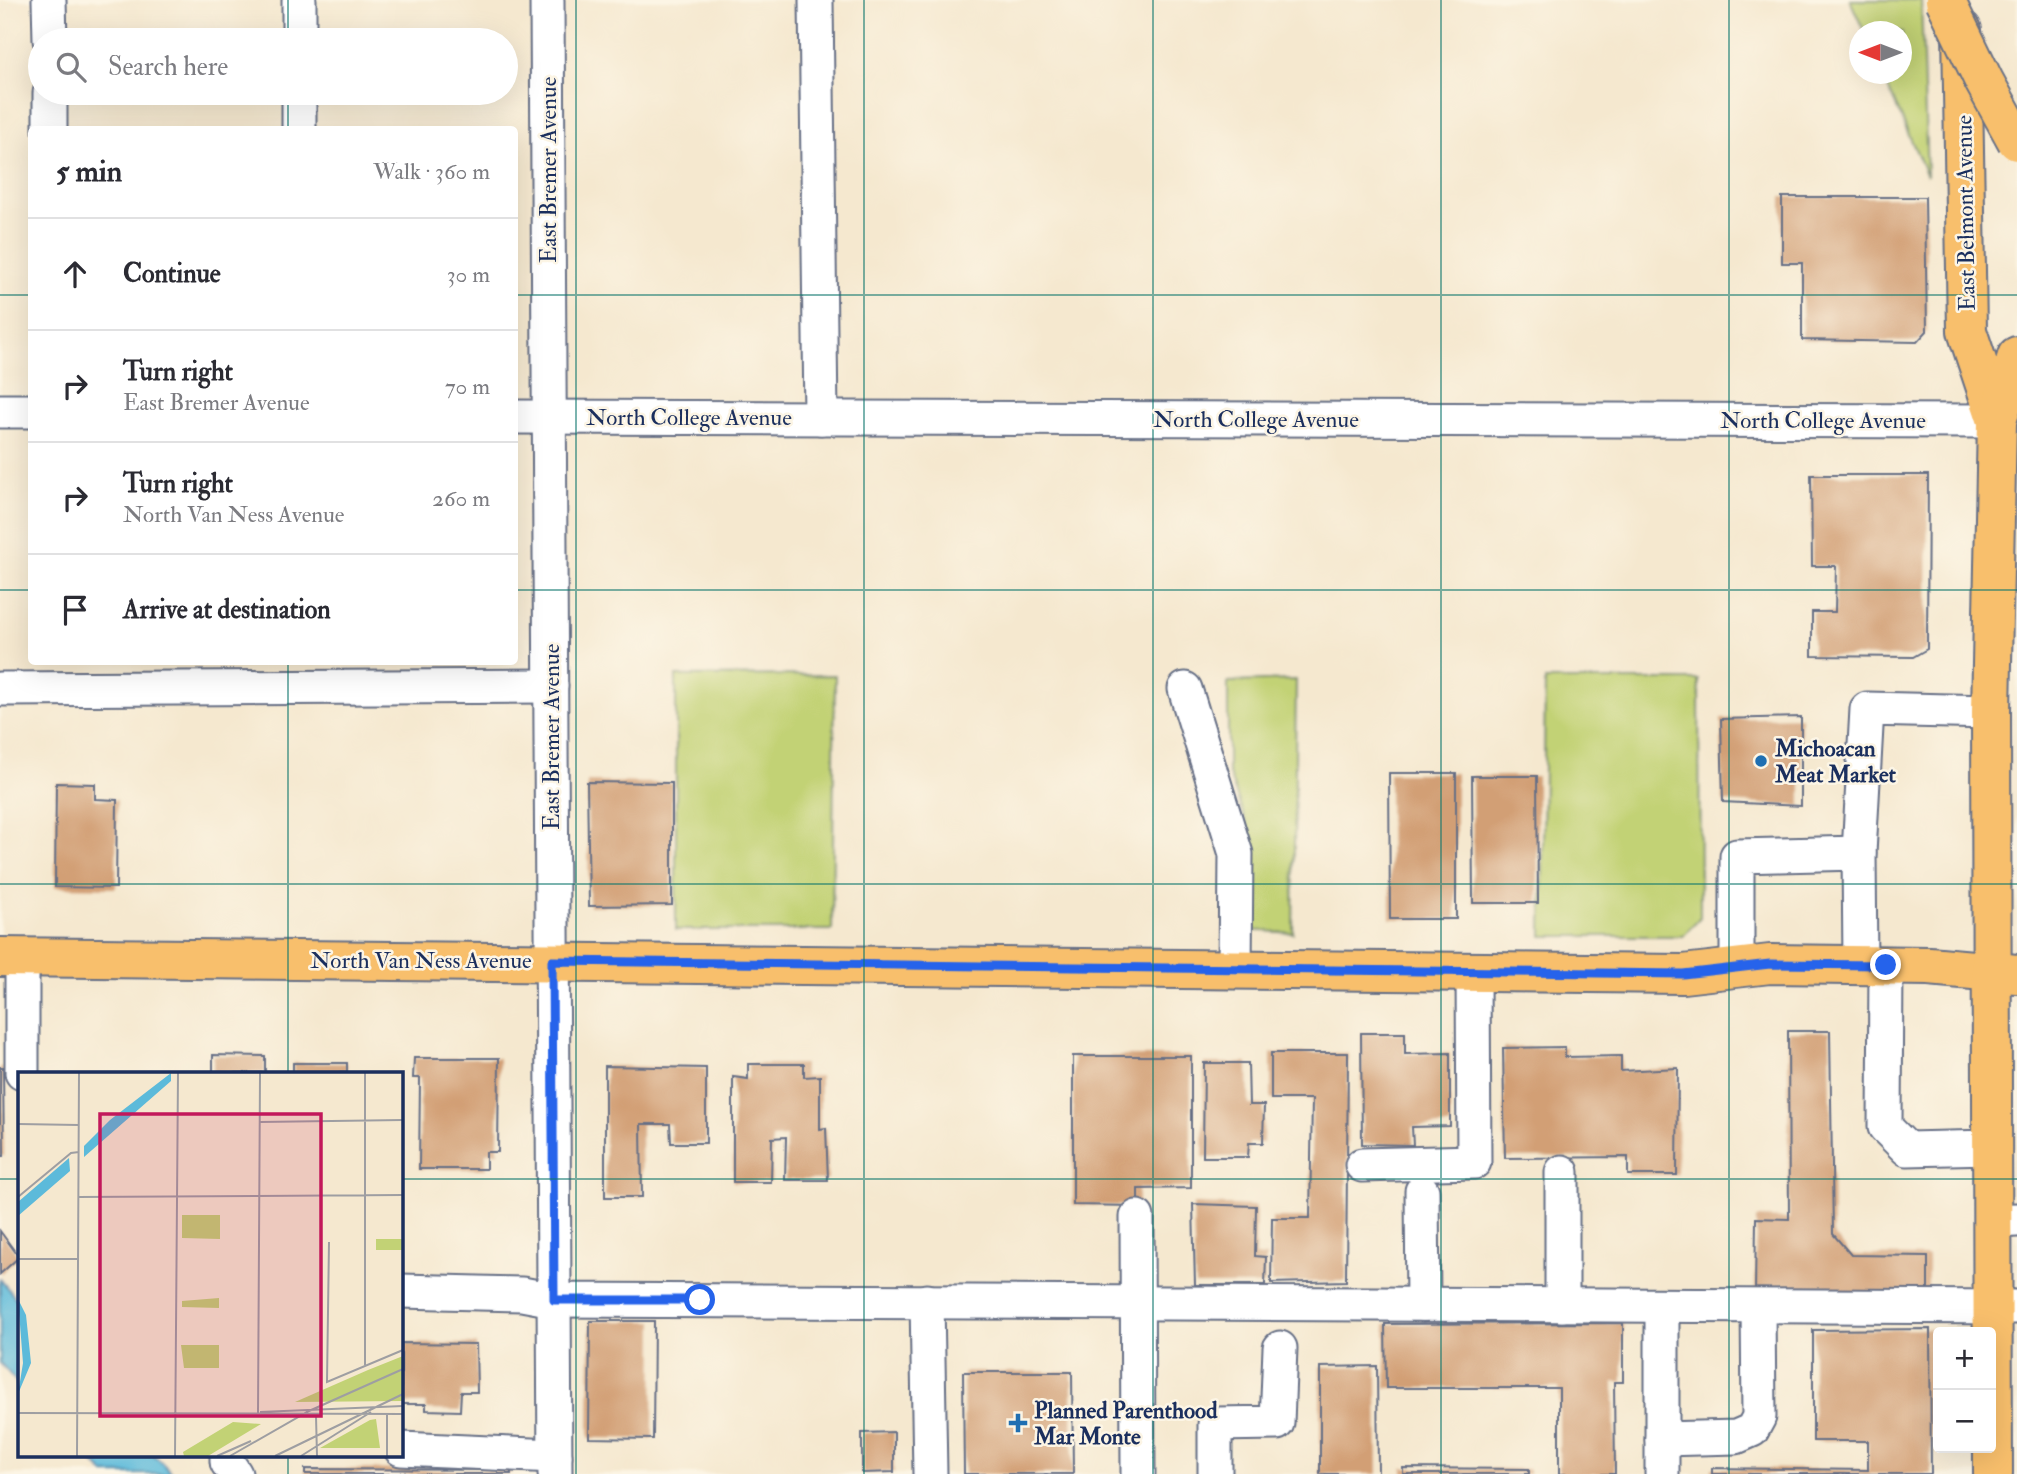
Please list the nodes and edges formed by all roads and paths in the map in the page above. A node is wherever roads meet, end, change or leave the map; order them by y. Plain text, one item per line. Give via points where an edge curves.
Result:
1 (49, 0) edge
2 (299, 0) edge
3 (547, 0) edge
4 (816, 0) edge
5 (1945, 0) edge
6 (1961, 0) edge
7 (50, 28) edge
8 (299, 28) edge
9 (50, 105) edge
10 (299, 105) edge
11 (50, 126) edge
12 (299, 126) edge
13 (2017, 141) edge
14 (2017, 356) edge
15 (0, 411) edge
16 (28, 411) edge
17 (518, 417) edge
18 (549, 417) junction
19 (821, 418) junction
20 (1997, 421) junction
21 (551, 686) junction
22 (0, 689) edge
23 (1185, 689) dead end
24 (1991, 712) junction
25 (1859, 853) junction
26 (11, 957) edge
27 (552, 961) junction
28 (1873, 965) junction
29 (1737, 968) junction
30 (1235, 970) junction
31 (1473, 972) junction
32 (2004, 973) edge
33 (22, 1072) edge
34 (1991, 1147) junction
35 (1362, 1165) dead end
36 (1562, 1172) dead end
37 (1422, 1191) dead end
38 (1137, 1217) dead end
39 (2004, 1220) edge
40 (402, 1291) edge
41 (554, 1300) junction
42 (928, 1301) junction
43 (1138, 1302) junction
44 (1423, 1304) junction
45 (1562, 1305) junction
46 (1662, 1306) junction
47 (1758, 1307) junction
48 (2005, 1308) edge
49 (1280, 1348) dead end
50 (1662, 1439) junction
51 (402, 1449) edge
52 (227, 1456) edge
53 (555, 1465) edge
54 (235, 1474) edge
55 (930, 1474) edge
56 (1138, 1474) edge
57 (1214, 1474) edge
58 (1662, 1474) edge
59 (1993, 1474) edge

1 - 7 street
2 - 8 street
3 - 18 street, East Bremer Avenue
4 - 19 street
5 - 13 main road, bridge
6 - 20 main road, East Belmont Avenue via 1966,331
9 - 11 street
10 - 12 street
14 - 20 main road, East Belmont Avenue
15 - 16 street
17 - 18 street, North College Avenue
18 - 19 street, North College Avenue
18 - 21 street, East Bremer Avenue
19 - 20 street, North College Avenue
20 - 24 main road, East Belmont Avenue
21 - 22 street
21 - 27 street, East Bremer Avenue
23 - 30 street via 1236,854
24 - 25 street via 1867,709
24 - 32 main road, East Belmont Avenue
25 - 28 street
25 - 29 street via 1737,856
26 - 27 main road, North Van Ness Avenue
26 - 33 street
27 - 30 main road, North Van Ness Avenue
27 - 41 street, East Bremer Avenue
28 - 29 main road, North Van Ness Avenue
28 - 32 main road, North Van Ness Avenue
28 - 34 street via 1885,1127 1907,1149
29 - 31 main road, North Van Ness Avenue via 1683,974
30 - 31 main road, North Van Ness Avenue
31 - 35 street via 1474,1162
32 - 34 main road, East Belmont Avenue
34 - 39 main road, East Belmont Avenue
36 - 45 street
37 - 44 street
38 - 43 street
39 - 48 main road, East Belmont Avenue
40 - 41 street via 522,1294
41 - 42 street
41 - 53 street, East Bremer Avenue
42 - 43 street
42 - 55 street
43 - 44 street
43 - 56 street
44 - 45 street
45 - 46 street
46 - 47 street
46 - 50 street
47 - 48 street
47 - 50 street via 1759,1417 1752,1430 1736,1437
48 - 59 main road, East Belmont Avenue
49 - 57 street via 1278,1423 1215,1424
50 - 58 street
51 - 53 street
52 - 54 street

